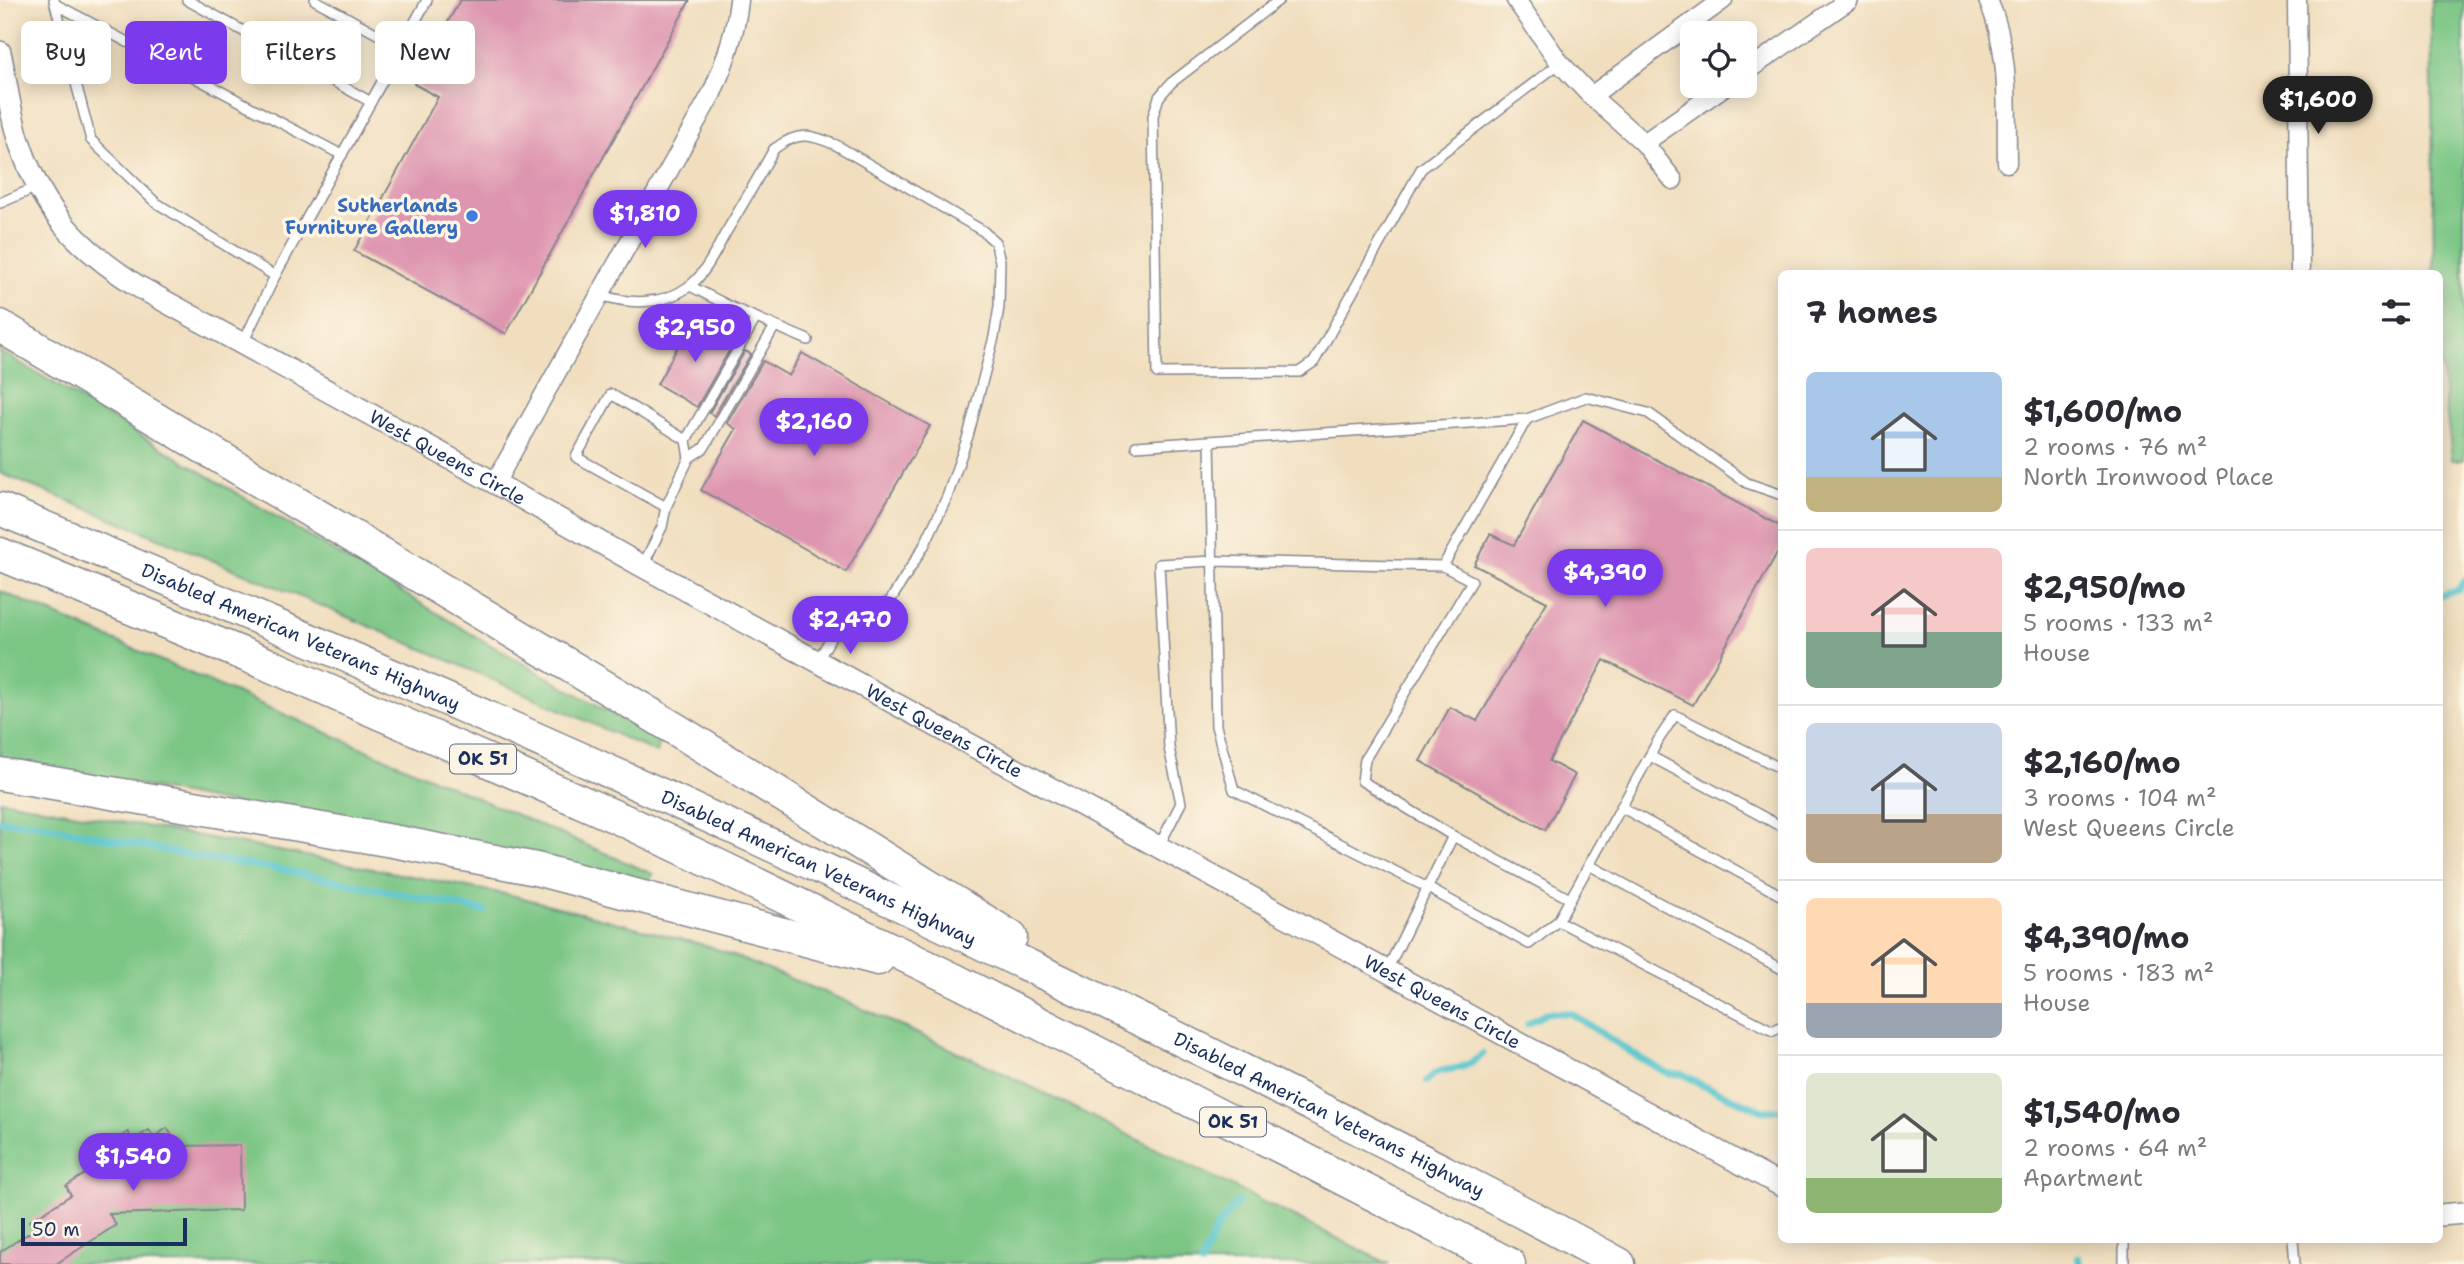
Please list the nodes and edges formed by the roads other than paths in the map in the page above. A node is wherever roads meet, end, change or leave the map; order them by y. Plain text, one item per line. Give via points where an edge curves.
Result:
1 (187, 0) edge
2 (315, 0) edge
3 (427, 0) edge
4 (738, 0) edge
5 (1279, 0) edge
6 (1516, 0) edge
7 (1723, 0) edge
8 (1849, 0) edge
9 (1988, 0) edge
10 (2297, 0) edge
11 (54, 2) edge
12 (415, 21) edge
13 (375, 33) edge
14 (0, 52) edge
15 (1560, 63) junction
16 (1757, 64) edge
17 (381, 84) edge
18 (1591, 96) junction
19 (1708, 98) edge
20 (371, 102) junction
21 (1644, 143) junction
22 (342, 155) junction
23 (2007, 163) dead end
24 (1673, 180) dead end
25 (37, 187) junction
26 (0, 203) edge
27 (2300, 270) edge
28 (275, 276) junction
29 (690, 286) junction
30 (598, 295) junction
31 (756, 318) junction
32 (0, 326) edge
33 (775, 326) junction
34 (808, 340) dead end
35 (243, 343) junction
36 (1527, 419) junction
37 (686, 440) junction
38 (1210, 441) junction
39 (1136, 446) dead end
40 (689, 458) junction
41 (495, 483) junction
42 (1778, 494) edge
43 (666, 507) junction
44 (0, 509) edge
45 (0, 554) edge
46 (1213, 561) junction
47 (642, 566) junction
48 (1443, 566) junction
49 (817, 662) junction
50 (1650, 756) junction
51 (1778, 767) edge
52 (0, 774) edge
53 (1621, 807) junction
54 (1778, 825) edge
55 (1453, 836) junction
56 (1158, 848) junction
57 (1588, 865) junction
58 (1428, 888) junction
59 (1778, 894) edge
60 (1570, 899) junction
61 (1558, 921) junction
62 (1778, 967) edge
63 (1387, 972) junction
64 (957, 981) junction
65 (1156, 1026) junction
66 (1778, 1028) edge
67 (1778, 1184) edge
68 (2464, 1213) edge
69 (2443, 1214) edge
70 (2124, 1243) edge
71 (2293, 1243) edge
72 (1509, 1264) edge
73 (1619, 1264) edge
74 (2124, 1264) edge
75 (2295, 1264) edge

1 - 20 lane
2 - 13 lane
3 - 12 lane
4 - 30 street via 724,65 712,93
5 - 15 lane via 1159,97 1153,116 1157,373 1299,372 1314,362 1421,169
6 - 15 street
7 - 18 street
8 - 16 street
9 - 23 street via 2001,39 2005,72
10 - 27 street
11 - 22 lane
11 - 28 lane via 91,140 155,202
14 - 25 street, West Queens Circle via 20,145
15 - 18 street
17 - 20 lane
18 - 21 street
19 - 21 street
20 - 22 lane
21 - 24 street
22 - 28 lane
25 - 26 lane
25 - 35 street, West Queens Circle via 70,233 102,264
28 - 35 lane
29 - 30 lane via 638,303
29 - 31 lane
29 - 49 lane via 707,265 774,149 802,135 836,145 995,242 1000,261 994,337 968,436 937,522 890,601 832,636
30 - 41 street
31 - 33 lane
31 - 37 lane
32 - 65 highway via 677,730
33 - 34 lane
33 - 40 lane via 704,448
35 - 41 street, West Queens Circle
36 - 38 lane
36 - 42 lane via 1586,397 1648,413 1747,483
36 - 48 lane
37 - 40 lane
37 - 43 lane via 611,394 576,457
38 - 39 lane
38 - 46 lane
40 - 43 lane
41 - 47 street, West Queens Circle
43 - 47 lane via 662,527
44 - 65 highway, Disabled American Veterans Highway / OK 51 via 263,618 639,785 907,906
45 - 64 highway, Disabled American Veterans Highway / OK 51 via 267,664 632,824
46 - 48 lane
46 - 56 lane via 1159,564 1168,748 1181,803
46 - 58 lane via 1216,726 1234,790
47 - 49 street, West Queens Circle
48 - 55 lane via 1472,581 1365,759 1362,781
49 - 56 street, West Queens Circle
50 - 51 lane via 1675,715
50 - 53 lane
50 - 54 lane
52 - 64 highway via 536,869
53 - 57 lane
53 - 59 lane
55 - 58 lane
55 - 60 lane
56 - 63 street, West Queens Circle
57 - 60 lane
57 - 62 lane
58 - 61 lane via 1528,944
58 - 63 lane
60 - 61 lane
61 - 66 lane via 1773,1031
63 - 67 street, West Queens Circle
64 - 72 highway, Disabled American Veterans Highway / OK 51
65 - 73 highway, Disabled American Veterans Highway / OK 51
68 - 69 street
70 - 74 lane
71 - 75 lane

